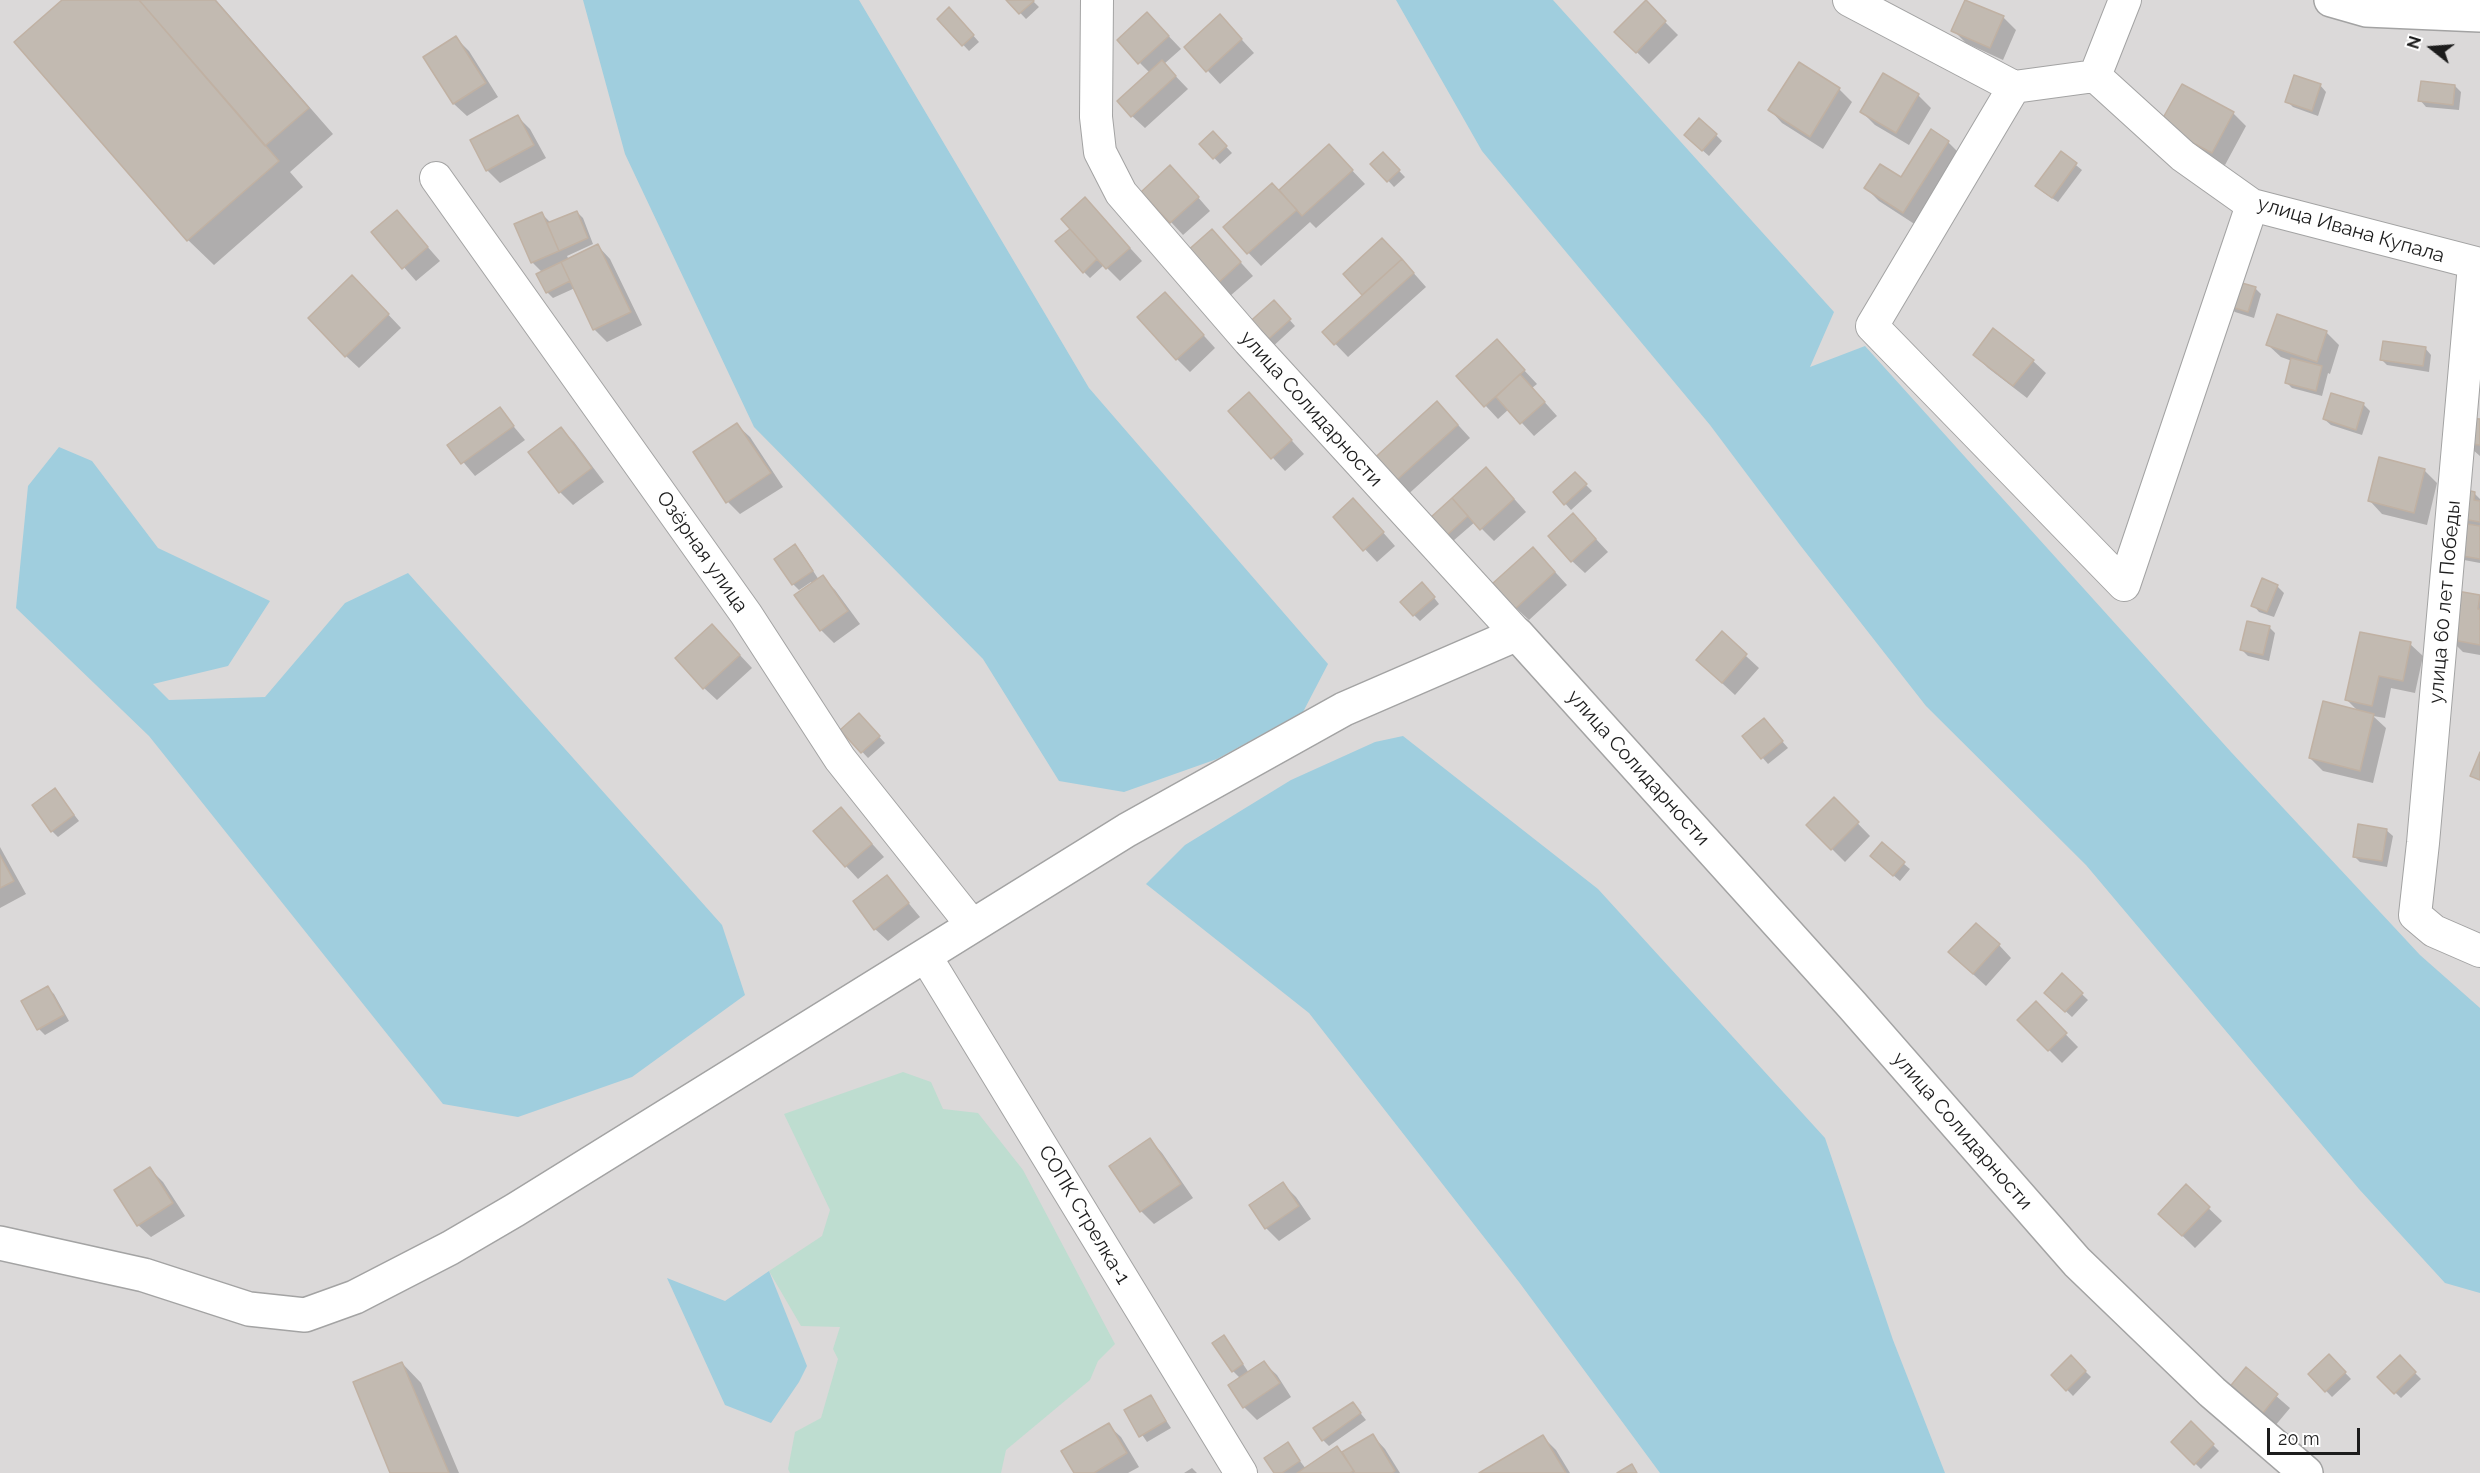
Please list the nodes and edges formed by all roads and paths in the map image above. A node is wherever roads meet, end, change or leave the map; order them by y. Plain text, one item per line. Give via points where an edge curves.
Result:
1 (1097, 0) edge
2 (1849, 0) edge
3 (2125, 0) edge
4 (2331, 0) edge
5 (2480, 15) edge
6 (2095, 76) junction
7 (2014, 87) junction
8 (436, 178) dead end
9 (2252, 204) junction
10 (2477, 265) edge
11 (1517, 634) junction
12 (972, 925) junction
13 (2480, 951) edge
14 (926, 957) junction
15 (0, 1243) edge
16 (1241, 1473) edge
17 (2306, 1473) edge

1 - 11 street, улица Солидарности via 1096,117 1100,152 1121,193 1249,341
2 - 7 street
3 - 6 street
4 - 5 street via 2366,10
6 - 7 street
6 - 9 street, улица Ивана Купала via 2183,156
7 - 9 street via 1872,326 2124,585
8 - 12 street, Озёрная улица via 746,614 840,759
9 - 10 street, улица Ивана Купала
10 - 13 street, улица 60 лет Победы via 2415,915 2434,931
11 - 12 street via 1344,709 1127,831
11 - 17 street, улица Солидарности via 1852,1005 2077,1262 2212,1392
12 - 14 street
14 - 15 street via 450,1248 355,1297 305,1315 249,1309 144,1275
14 - 16 street, СОПК Стрелка-1

